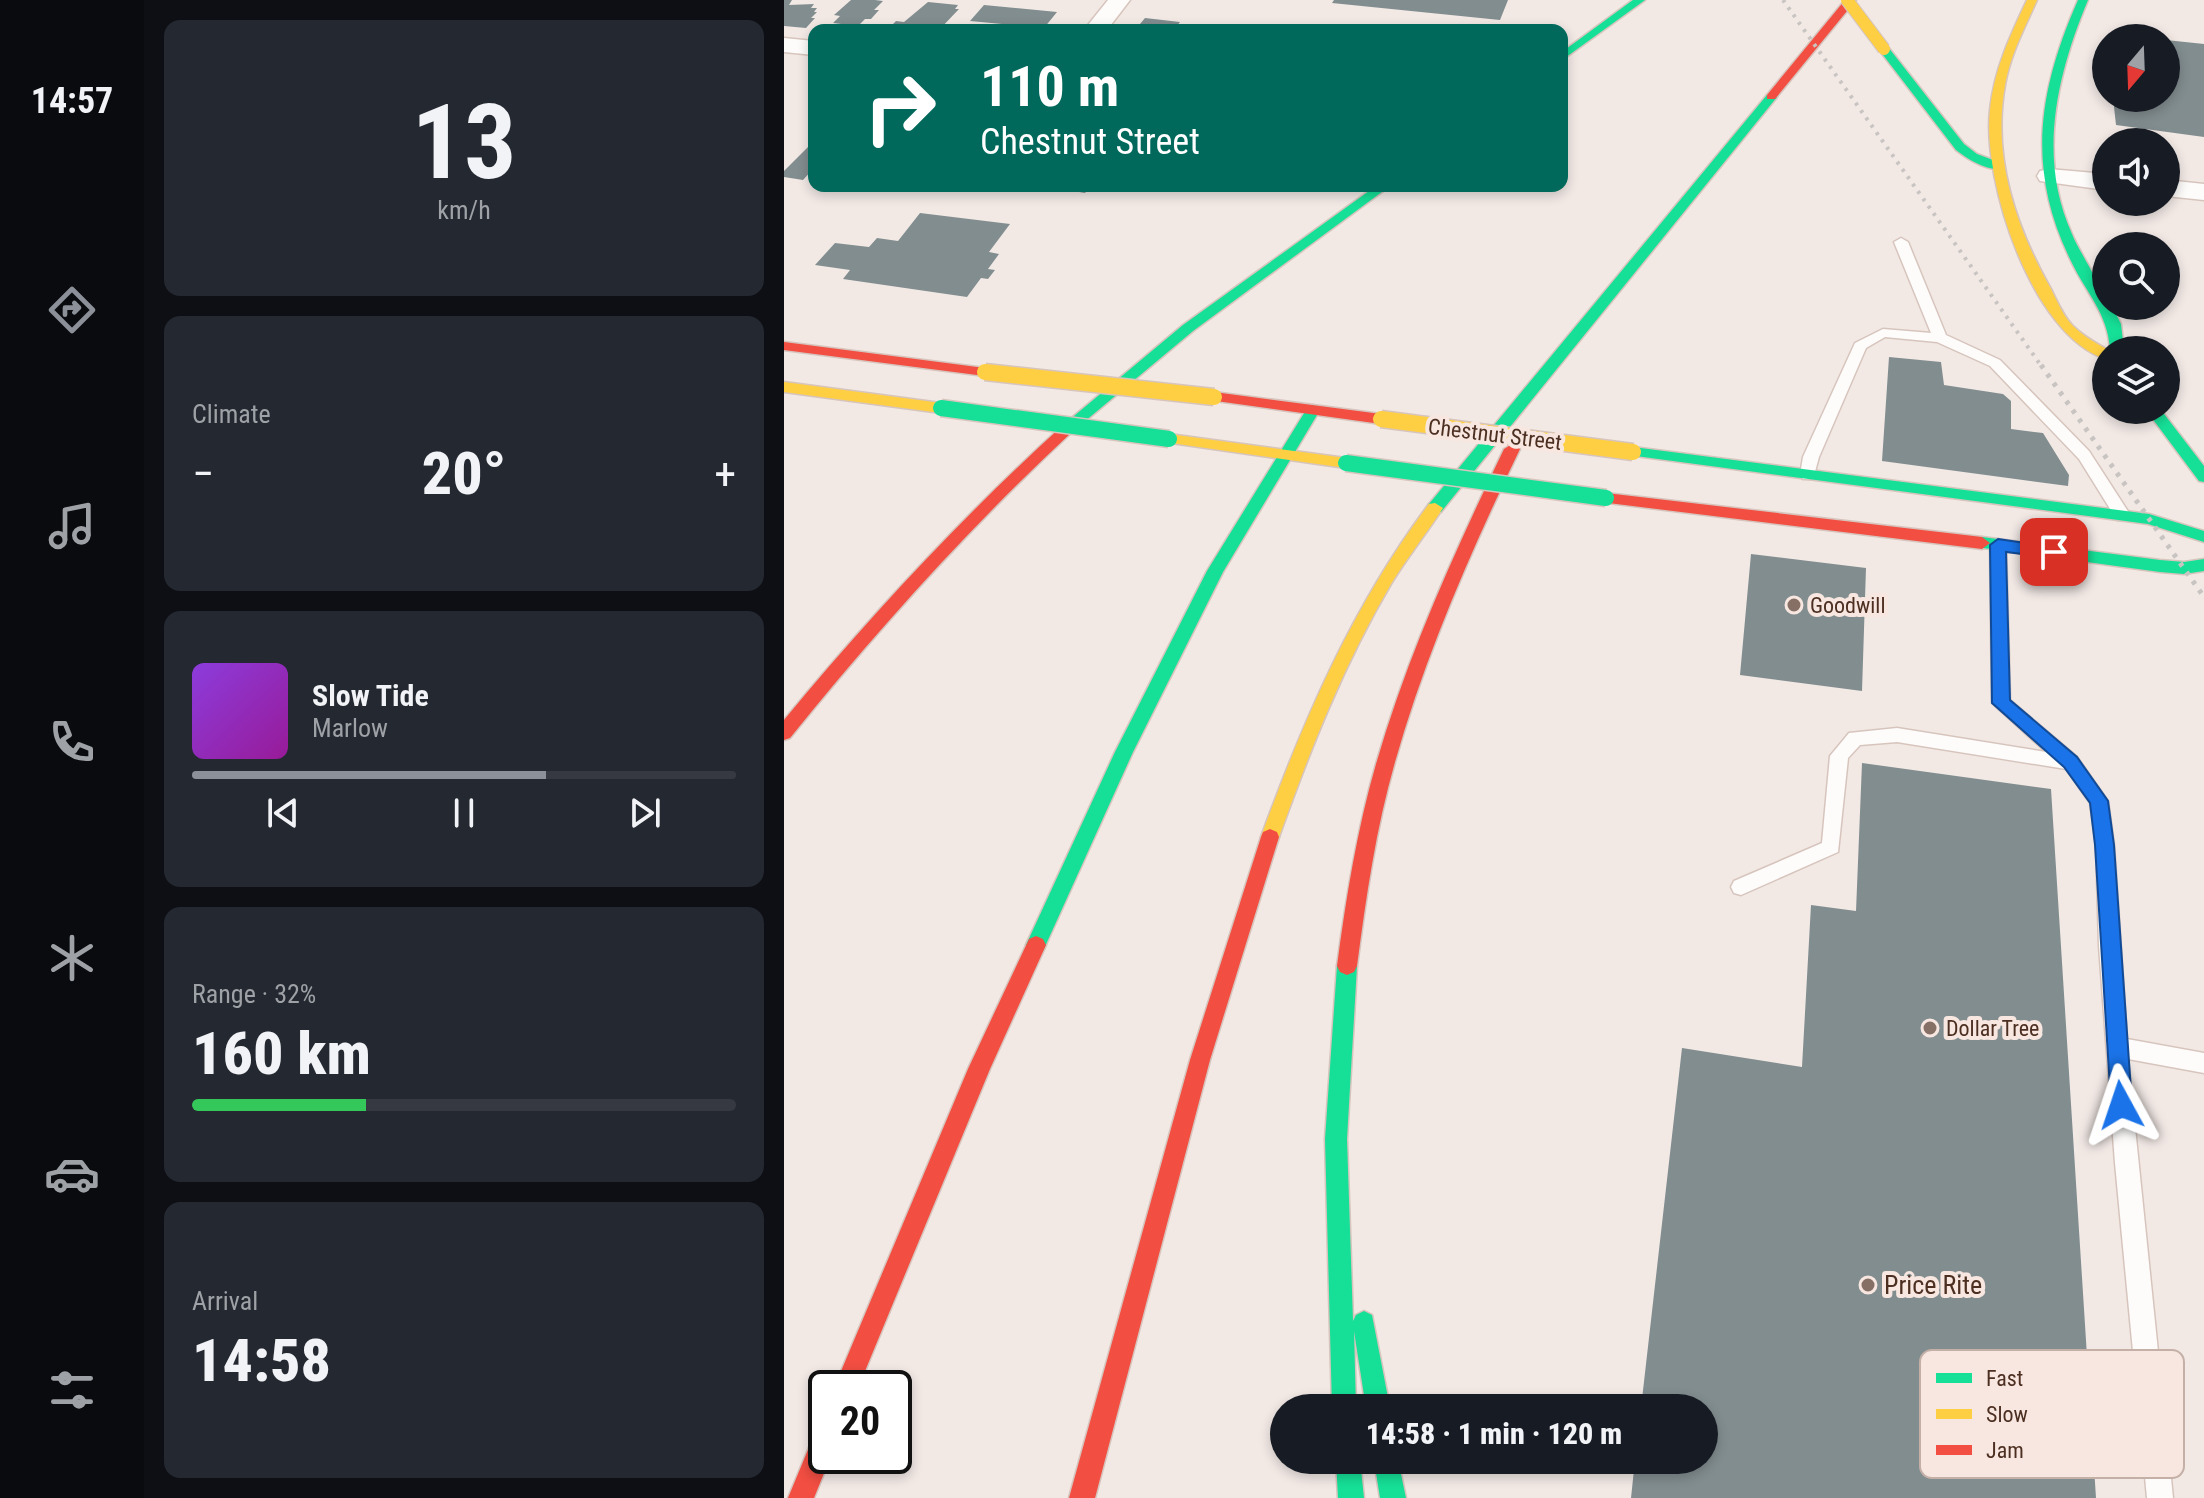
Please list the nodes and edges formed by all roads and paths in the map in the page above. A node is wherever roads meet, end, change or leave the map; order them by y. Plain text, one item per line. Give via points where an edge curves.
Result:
1 (1119, 0) edge
2 (1640, 0) edge
3 (1849, 0) edge
4 (2032, 0) edge
5 (2083, 0) edge
6 (1100, 24) edge
7 (784, 45) edge
8 (808, 47) edge
9 (1568, 53) edge
10 (1997, 166) junction
11 (2033, 173) junction
12 (2092, 180) edge
13 (2180, 189) edge
14 (1376, 192) edge
15 (2204, 192) edge
16 (1901, 242) dead end
17 (2116, 336) edge
18 (1940, 338) junction
19 (784, 346) edge
20 (2092, 346) edge
21 (1567, 349) junction
22 (784, 387) edge
23 (1313, 410) junction
24 (2164, 424) edge
25 (1285, 455) junction
26 (1808, 475) junction
27 (2204, 477) edge
28 (2123, 516) junction
29 (2204, 537) edge
30 (1998, 545) junction
31 (2204, 565) edge
32 (784, 733) edge
33 (2071, 762) junction
34 (1741, 887) dead end
35 (2117, 1047) junction
36 (2204, 1063) edge
37 (1335, 1129) junction
38 (2146, 1350) edge
39 (854, 1370) edge
40 (1344, 1394) edge
41 (1376, 1394) edge
42 (811, 1474) edge
43 (1349, 1474) edge
44 (1389, 1474) edge
45 (2158, 1478) edge
46 (801, 1498) edge
47 (1082, 1498) edge
48 (1351, 1498) edge
49 (1393, 1498) edge
50 (2160, 1498) edge

1 - 6 street
2 - 9 main road
3 - 10 main road, bridge via 1960,147
3 - 21 main road
4 - 10 main road via 1997,85
5 - 11 main road via 2058,53
7 - 8 street
10 - 11 main road
10 - 20 main road via 2013,231 2036,279 2069,330
11 - 12 street
11 - 17 main road via 2053,198 2068,242 2116,326
13 - 15 street
14 - 32 main road via 1179,335 1048,445 918,574
16 - 18 lane
18 - 26 lane via 1883,333 1860,346
18 - 28 lane via 1995,363 2084,455
19 - 23 main road, Chestnut Street, bridge
21 - 37 main road via 1469,536 1395,726 1356,887 1340,1016
21 - 47 main road via 1400,556 1341,665 1307,743 1271,833 1219,995
22 - 25 main road, bridge
23 - 25 main road
23 - 26 main road, Chestnut Street, bridge
24 - 27 main road
25 - 30 main road, bridge
25 - 39 main road via 1215,571 1117,765 979,1069
26 - 28 main road, Chestnut Street
28 - 29 main road, Chestnut Street
30 - 31 main road via 2160,566
30 - 33 lane via 2001,703
33 - 34 lane via 1897,735 1855,738 1839,756 1831,847
33 - 35 lane via 2099,801
35 - 36 lane
35 - 38 lane
37 - 40 main road
37 - 41 main road
42 - 46 main road
43 - 48 main road
44 - 49 main road
45 - 50 lane

